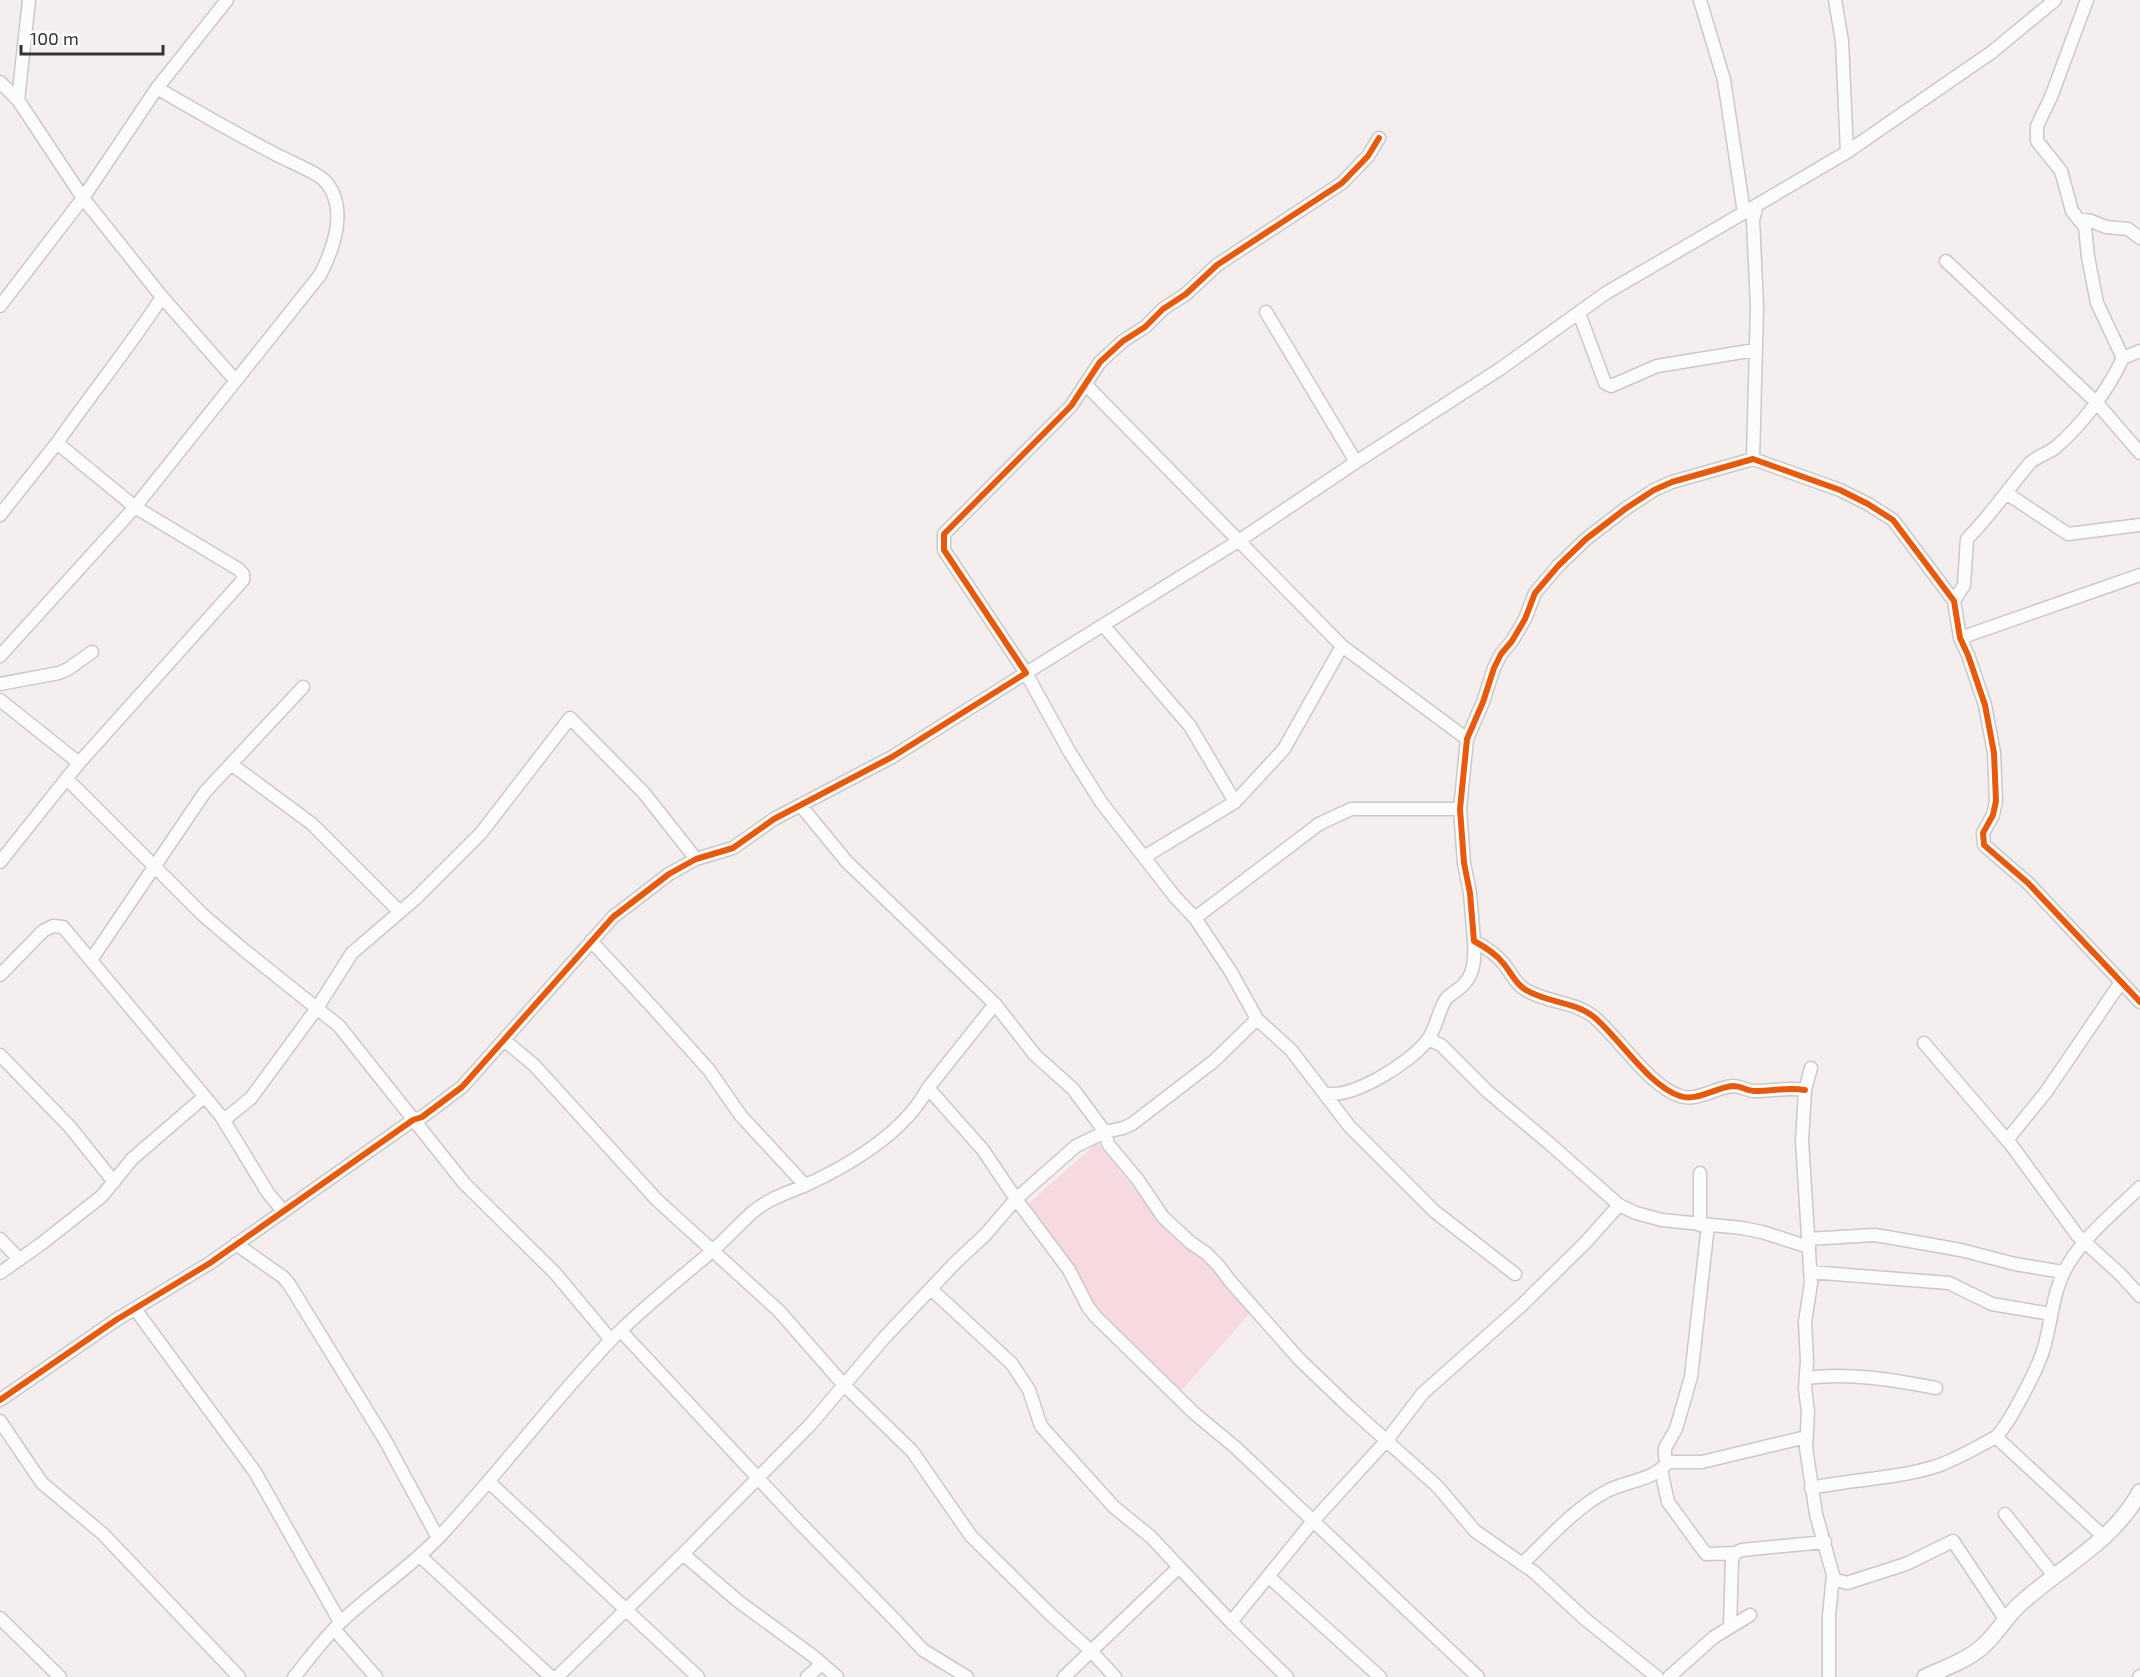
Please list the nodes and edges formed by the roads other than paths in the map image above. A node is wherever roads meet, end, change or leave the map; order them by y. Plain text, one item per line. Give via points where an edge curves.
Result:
1 (29, 0) edge
2 (227, 0) edge
3 (1700, 0) edge
4 (1835, 0) edge
5 (2055, 0) edge
6 (2087, 0) edge
7 (0, 82) edge
8 (157, 88) junction
9 (18, 100) junction
10 (1379, 138) dead end
11 (1847, 152) junction
12 (83, 198) junction
13 (1757, 205) junction
14 (1744, 213) junction
15 (2078, 219) junction
16 (2140, 238) edge
17 (1946, 261) dead end
18 (162, 297) junction
19 (0, 306) edge
20 (1266, 312) dead end
21 (1579, 313) junction
22 (1755, 350) junction
23 (2140, 351) edge
24 (2123, 358) junction
25 (235, 380) junction
26 (1086, 385) junction
27 (2096, 402) junction
28 (57, 443) junction
29 (2140, 453) edge
30 (1754, 459) junction
31 (1356, 462) junction
32 (2007, 494) junction
33 (135, 507) junction
34 (0, 515) edge
35 (2140, 525) edge
36 (1240, 540) junction
37 (2140, 575) edge
38 (1954, 601) junction
39 (1103, 625) junction
40 (1960, 638) junction
41 (1342, 646) junction
42 (92, 652) dead end
43 (0, 656) edge
44 (1026, 673) junction
45 (0, 684) edge
46 (303, 687) dead end
47 (0, 700) edge
48 (1467, 739) junction
49 (79, 763) junction
50 (231, 764) junction
51 (67, 779) junction
52 (1235, 802) junction
53 (801, 806) junction
54 (1460, 809) junction
55 (1144, 857) junction
56 (696, 859) junction
57 (0, 862) edge
58 (155, 868) junction
59 (399, 911) junction
60 (1195, 918) junction
61 (591, 941) junction
62 (1474, 941) junction
63 (91, 960) junction
64 (0, 975) edge
65 (2121, 982) junction
66 (2140, 1002) edge
67 (995, 1004) junction
68 (317, 1008) junction
69 (1257, 1019) junction
70 (1428, 1039) junction
71 (504, 1040) junction
72 (1924, 1043) dead end
73 (0, 1055) edge
74 (1811, 1068) dead end
75 (928, 1088) junction
76 (1804, 1090) junction
77 (1324, 1093) junction
78 (204, 1097) junction
79 (224, 1120) junction
80 (413, 1120) junction
81 (1105, 1132) junction
82 (2007, 1140) junction
83 (1700, 1173) dead end
84 (114, 1182) junction
85 (805, 1185) junction
86 (2140, 1187) edge
87 (1016, 1199) junction
88 (1619, 1205) junction
89 (284, 1210) junction
90 (1704, 1225) junction
91 (0, 1239) edge
92 (2084, 1242) junction
93 (1809, 1243) junction
94 (236, 1244) junction
95 (712, 1252) junction
96 (19, 1259) junction
97 (1810, 1272) junction
98 (2063, 1272) junction
99 (0, 1273) edge
100 (1515, 1274) dead end
101 (931, 1289) junction
102 (2140, 1296) edge
103 (135, 1309) junction
104 (2051, 1314) junction
105 (621, 1331) junction
106 (611, 1340) junction
107 (1806, 1378) junction
108 (843, 1384) junction
109 (1936, 1388) dead end
110 (0, 1400) edge
111 (0, 1421) edge
112 (1806, 1437) junction
113 (1996, 1437) junction
114 (1387, 1440) junction
115 (1665, 1466) junction
116 (758, 1478) junction
117 (489, 1482) junction
118 (1811, 1488) junction
119 (2140, 1492) edge
120 (2005, 1514) dead end
121 (1313, 1521) junction
122 (2104, 1537) junction
123 (438, 1538) junction
124 (1825, 1542) junction
125 (1735, 1553) junction
126 (683, 1554) junction
127 (420, 1556) junction
128 (1523, 1563) junction
129 (1179, 1567) junction
130 (1269, 1575) junction
131 (2055, 1577) junction
132 (1833, 1579) junction
133 (624, 1610) junction
134 (1750, 1615) dead end
135 (0, 1618) edge
136 (2005, 1619) junction
137 (1231, 1622) junction
138 (337, 1625) junction
139 (1730, 1627) junction
140 (1091, 1651) junction
141 (822, 1664) junction
142 (1936, 1675) edge
143 (60, 1677) edge
144 (239, 1677) edge
145 (294, 1677) edge
146 (376, 1677) edge
147 (551, 1677) edge
148 (557, 1677) edge
149 (698, 1677) edge
150 (807, 1677) edge
151 (837, 1677) edge
152 (967, 1677) edge
153 (1064, 1677) edge
154 (1115, 1677) edge
155 (1287, 1677) edge
156 (1380, 1677) edge
157 (1478, 1677) edge
158 (1657, 1677) edge
159 (1669, 1677) edge
160 (1829, 1677) edge

1 - 9 street
2 - 8 street
3 - 14 street via 1724,80
4 - 11 street via 1842,41
5 - 11 street via 1992,52
6 - 15 street via 2037,126 2037,141 2061,171
7 - 9 street
8 - 12 street
8 - 25 street via 323,179 336,202 336,236 320,275
9 - 12 street
10 - 26 street via 1342,183 1217,266 1123,341 1100,362
11 - 13 street
12 - 18 street
12 - 19 street
13 - 14 street
13 - 22 street via 1753,220
14 - 21 street via 1606,293
15 - 16 street via 2128,229
15 - 24 street via 2085,228 2097,303
17 - 27 street
18 - 25 street
18 - 28 street
20 - 31 street
21 - 22 street via 1605,383 1611,386 1658,366
21 - 31 street
22 - 30 street
23 - 24 street
24 - 27 street
25 - 33 street
26 - 36 street
26 - 44 street via 1071,406 944,534 944,550
27 - 29 street
27 - 32 street via 2055,448 2031,462
28 - 33 street
28 - 34 street
30 - 38 street via 1840,490 1893,520
30 - 48 street via 1654,490 1625,508 1573,552 1535,593 1525,619 1501,654
31 - 36 street
32 - 35 street via 2068,534
32 - 38 street via 1967,539 1964,585
33 - 43 street
33 - 49 street via 238,569 243,579
36 - 39 street
36 - 41 street
37 - 40 street
38 - 40 street
39 - 44 street
39 - 52 street via 1190,726
40 - 65 street via 1985,705 1994,753 1996,801 1994,815 1983,833 1984,845 2028,884
41 - 48 street
41 - 52 street via 1284,749
42 - 45 street via 59,673
44 - 53 street via 892,757
44 - 55 street via 1101,802
46 - 50 street
47 - 49 street
48 - 54 street
49 - 51 street
50 - 58 street via 205,792
50 - 59 street via 312,825
51 - 57 street
51 - 58 street
52 - 55 street
53 - 56 street via 774,819 733,848
53 - 67 street via 847,862
54 - 60 street via 1351,809 1339,813
54 - 62 street
55 - 60 street
56 - 59 street via 644,793 570,718 482,834
56 - 61 street via 669,874 613,917
58 - 63 street
58 - 68 street via 236,944
59 - 68 street via 352,953
60 - 69 street
61 - 71 street
61 - 85 street via 709,1070 741,1116
62 - 70 street via 1475,958 1469,977 1446,999
62 - 76 street via 1496,955 1527,991 1591,1014 1649,1075 1682,1097 1732,1086 1751,1091
63 - 64 street via 63,927 53,926
63 - 78 street
65 - 66 street
65 - 82 street via 2046,1092
67 - 75 street
67 - 81 street via 1035,1054 1073,1089
68 - 79 street via 251,1098
68 - 80 street via 339,1026
69 - 77 street via 1292,1050
69 - 81 street via 1214,1061 1132,1124
70 - 77 street via 1388,1072 1344,1093
70 - 88 street via 1441,1045 1488,1092
71 - 80 street via 462,1087
71 - 95 street via 534,1065 657,1200
72 - 82 street
73 - 84 street via 70,1127
74 - 76 street
75 - 85 street via 921,1102 885,1137 848,1165
75 - 87 street via 983,1150
76 - 93 street via 1802,1162
77 - 100 street via 1350,1127 1434,1211
78 - 79 street
78 - 84 street via 132,1159
79 - 89 street via 268,1193
80 - 89 street
80 - 106 street via 464,1183 555,1274
81 - 87 street via 1076,1146
81 - 114 street via 1108,1144 1163,1217 1218,1265 1299,1359
82 - 92 street
83 - 90 street
84 - 96 street via 102,1196
85 - 95 street via 770,1199
86 - 92 street
87 - 101 street
87 - 121 street via 1069,1270 1095,1316
88 - 90 street via 1662,1220
88 - 114 street via 1521,1305 1423,1393
89 - 94 street
90 - 93 street
90 - 115 street via 1691,1377 1676,1429 1665,1448
91 - 96 street
92 - 98 street
92 - 102 street
93 - 97 street
93 - 98 street via 1887,1237
94 - 103 street
94 - 123 street via 289,1284 384,1440
95 - 105 street
95 - 108 street via 779,1311
96 - 99 street
97 - 104 street via 1949,1283 1992,1304
97 - 107 street via 1805,1322
98 - 104 street
101 - 108 street
101 - 129 street via 1012,1364 1029,1390 1041,1426 1114,1507 1151,1537
103 - 110 street
103 - 138 street via 255,1472
104 - 113 street via 2043,1352 2006,1426
105 - 106 street
105 - 116 street
106 - 117 street via 537,1421
107 - 109 street via 1859,1377
107 - 112 street
108 - 116 street via 810,1425
108 - 140 street via 912,1451 972,1536
111 - 144 street via 42,1483 103,1534
112 - 115 street via 1702,1462
112 - 118 street
113 - 118 street via 1937,1466
113 - 122 street
114 - 121 street
114 - 128 street via 1438,1487 1474,1531
115 - 125 street via 1668,1502 1706,1554
115 - 128 street via 1655,1474 1607,1491 1580,1510
116 - 126 street
116 - 152 street via 913,1641
117 - 123 street
117 - 133 street
118 - 124 street
119 - 122 street via 2121,1521
120 - 131 street
121 - 130 street
121 - 157 street
122 - 131 street
123 - 127 street
124 - 125 street
124 - 132 street
125 - 139 street
126 - 133 street
126 - 141 street
127 - 138 street
127 - 147 street
128 - 158 street
129 - 137 street
129 - 140 street
130 - 137 street
130 - 156 street
131 - 136 street
132 - 136 street via 1847,1583 1896,1568 1953,1541
132 - 160 street
133 - 148 street
133 - 149 street
134 - 139 street
135 - 143 street
136 - 142 street via 1982,1647
137 - 155 street
138 - 145 street
138 - 146 street
139 - 159 street
140 - 153 street
140 - 154 street
141 - 150 street
141 - 151 street

